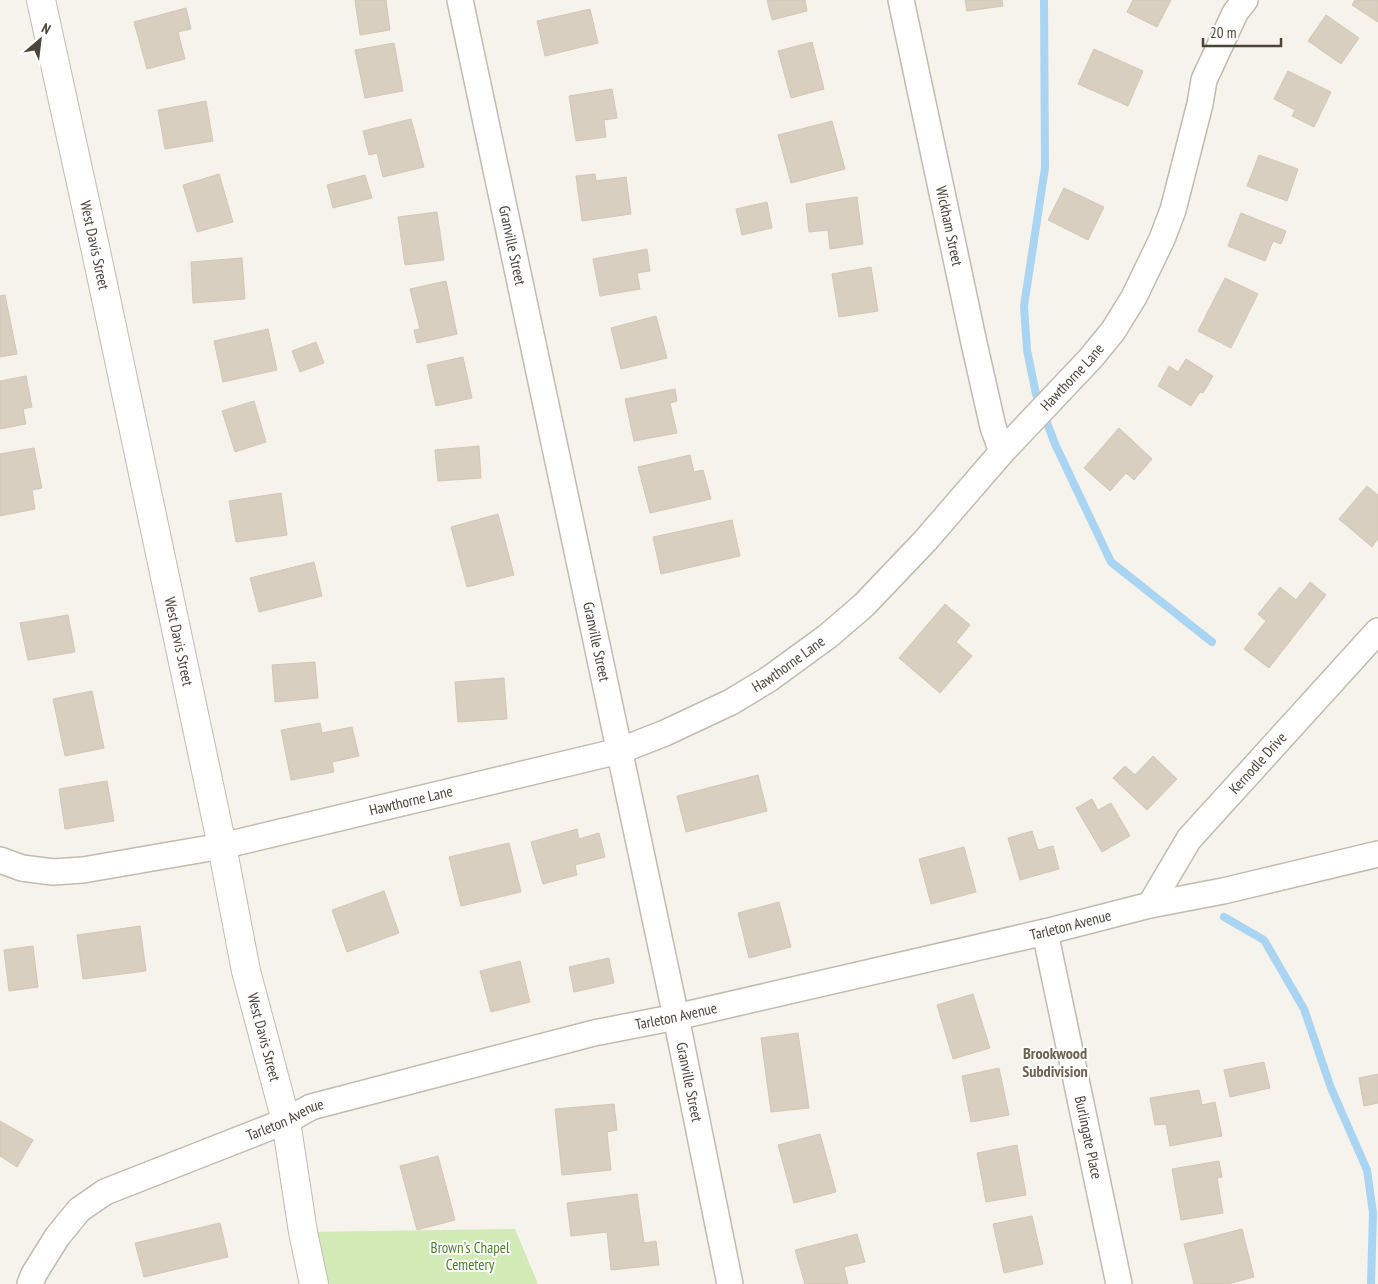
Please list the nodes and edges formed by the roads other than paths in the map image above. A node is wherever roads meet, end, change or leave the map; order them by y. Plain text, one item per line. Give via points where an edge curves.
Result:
1 (41, 0) edge
2 (460, 0) edge
3 (901, 0) edge
4 (1245, 0) edge
5 (1002, 452) junction
6 (1378, 631) edge
7 (619, 750) junction
8 (222, 846) junction
9 (1378, 854) edge
10 (0, 860) edge
11 (1150, 906) junction
12 (1045, 932) junction
13 (676, 1017) junction
14 (286, 1121) junction
15 (30, 1284) edge
16 (314, 1284) edge
17 (730, 1284) edge
18 (1119, 1284) edge

1 - 8 street, West Davis Street
2 - 7 street, Granville Street
3 - 5 street, Wickham Street via 974,343
4 - 5 street, Hawthorne Lane via 1235,13 1204,80 1173,210 1134,297 1113,331
5 - 7 street, Hawthorne Lane via 918,548 864,605 828,636 731,702
6 - 11 street, Kernodle Drive via 1188,839
7 - 8 street, Hawthorne Lane
7 - 13 street, Granville Street
8 - 10 street, Hawthorne Lane via 75,871 22,868
8 - 14 street, West Davis Street via 246,971
9 - 11 street, Tarleton Avenue
11 - 12 street, Tarleton Avenue
12 - 13 street, Tarleton Avenue
12 - 18 street, Burlingate Place
13 - 14 street, Tarleton Avenue via 594,1033 311,1107
13 - 17 street, Granville Street
14 - 15 street, Tarleton Avenue via 105,1192 79,1210 62,1230
14 - 16 street, West Davis Street

